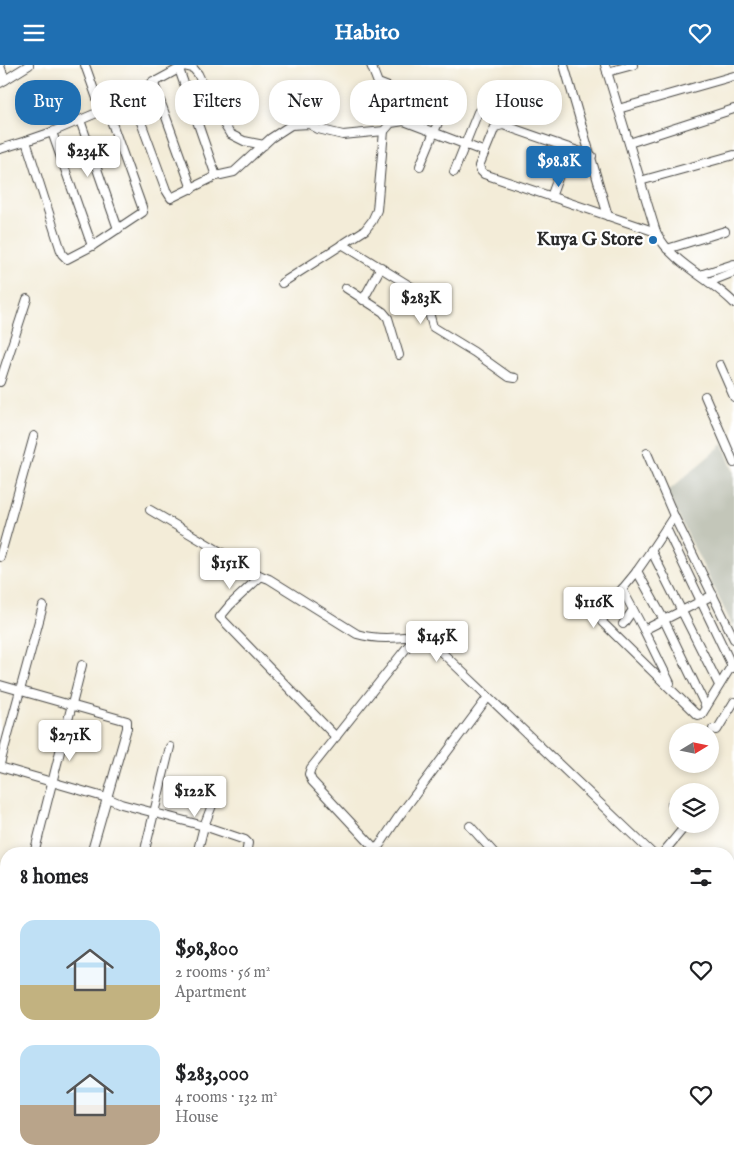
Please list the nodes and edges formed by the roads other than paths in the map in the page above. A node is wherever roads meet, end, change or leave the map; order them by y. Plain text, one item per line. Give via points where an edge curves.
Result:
1 (29, 65) edge
2 (85, 65) edge
3 (371, 65) edge
4 (564, 65) edge
5 (633, 65) edge
6 (0, 66) edge
7 (179, 69) junction
8 (606, 69) edge
9 (734, 76) edge
10 (156, 80) edge
11 (377, 80) edge
12 (3, 81) edge
13 (91, 83) edge
14 (618, 109) junction
15 (734, 109) edge
16 (165, 112) edge
17 (477, 115) edge
18 (81, 123) edge
19 (68, 125) edge
20 (113, 125) edge
21 (143, 125) edge
22 (389, 125) edge
23 (416, 125) edge
24 (438, 125) edge
25 (384, 131) junction
26 (52, 132) junction
27 (435, 133) junction
28 (26, 141) junction
29 (629, 143) junction
30 (466, 144) junction
31 (264, 145) junction
32 (568, 148) junction
33 (0, 149) edge
34 (485, 152) junction
35 (734, 155) edge
36 (592, 156) junction
37 (420, 166) dead end
38 (454, 172) dead end
39 (216, 176) junction
40 (640, 181) junction
41 (192, 189) junction
42 (551, 197) junction
43 (608, 216) junction
44 (118, 229) junction
45 (725, 231) dead end
46 (656, 232) junction
47 (342, 244) junction
48 (92, 246) junction
49 (667, 249) junction
50 (734, 264) edge
51 (381, 267) junction
52 (734, 272) edge
53 (700, 275) junction
54 (709, 282) junction
55 (282, 283) dead end
56 (346, 287) dead end
57 (722, 291) junction
58 (734, 292) edge
59 (27, 299) dead end
60 (363, 300) junction
61 (734, 303) edge
62 (399, 355) dead end
63 (720, 365) dead end
64 (515, 378) dead end
65 (0, 382) edge
66 (705, 396) dead end
67 (734, 397) edge
68 (34, 436) dead end
69 (647, 453) dead end
70 (734, 463) edge
71 (150, 510) dead end
72 (674, 516) junction
73 (666, 528) junction
74 (651, 550) junction
75 (0, 557) edge
76 (637, 571) junction
77 (261, 576) junction
78 (622, 589) junction
79 (712, 595) junction
80 (701, 601) junction
81 (43, 606) dead end
82 (633, 610) junction
83 (682, 611) junction
84 (664, 620) junction
85 (623, 625) dead end
86 (644, 630) junction
87 (416, 636) junction
88 (734, 639) edge
89 (82, 665) dead end
90 (733, 668) edge
91 (0, 685) edge
92 (719, 685) junction
93 (672, 689) junction
94 (20, 691) junction
95 (488, 697) junction
96 (734, 702) edge
97 (73, 706) junction
98 (706, 707) junction
99 (719, 727) edge
100 (336, 737) junction
101 (170, 747) dead end
102 (0, 766) edge
103 (53, 783) junction
104 (218, 790) dead end
105 (107, 798) junction
106 (154, 812) junction
107 (204, 826) junction
108 (470, 826) dead end
109 (680, 833) edge
110 (36, 847) edge
111 (93, 847) edge
112 (146, 847) edge
113 (200, 847) edge
114 (247, 847) edge
115 (375, 847) edge
116 (381, 847) edge
117 (489, 847) edge
118 (646, 847) edge
119 (668, 847) edge

1 - 12 street
2 - 13 street
3 - 11 street
4 - 36 street
5 - 8 street
6 - 12 street
7 - 10 street
7 - 31 street via 188,66 198,74 230,134
7 - 39 street
8 - 14 street
9 - 14 street
14 - 29 street
15 - 29 street
16 - 41 street
17 - 30 street
18 - 44 street
19 - 26 street
20 - 44 street via 144,210
21 - 41 street via 168,195 173,199
22 - 25 street
23 - 27 street
24 - 27 street
25 - 31 street via 343,135 310,124 291,125
25 - 47 street via 377,210 365,230
26 - 28 street
26 - 48 street
27 - 30 street
27 - 37 street
28 - 33 street
28 - 48 street via 62,254 71,258
29 - 40 street
30 - 34 street
30 - 38 street
31 - 39 street via 234,172
32 - 34 street via 503,125 496,127
32 - 36 street
32 - 42 street
34 - 42 street via 480,166 484,174
35 - 40 street
36 - 43 street
39 - 41 street
40 - 46 street
42 - 43 street
43 - 46 street
44 - 48 street
45 - 49 street
46 - 49 street
47 - 51 street
47 - 55 street
49 - 53 street
50 - 53 street
51 - 60 street
51 - 64 street via 425,298 433,327
52 - 54 street
53 - 54 street
54 - 57 street
56 - 60 street
57 - 58 street
57 - 61 street
59 - 65 street
60 - 62 street via 388,317
63 - 67 street
66 - 70 street
68 - 75 street
69 - 72 street
71 - 77 street
72 - 73 street
72 - 79 street
73 - 74 street
73 - 80 street
74 - 76 street
74 - 83 street
76 - 78 street
76 - 84 street
77 - 87 street via 358,634 391,639
77 - 100 street via 220,617
78 - 82 street
78 - 93 street via 602,622
79 - 80 street
79 - 88 street
80 - 83 street
80 - 90 street
81 - 94 street
82 - 85 street
82 - 86 street
83 - 84 street
83 - 92 street
84 - 86 street
84 - 98 street
86 - 93 street
87 - 95 street via 426,639
87 - 100 street
89 - 97 street
90 - 92 street
91 - 94 street
92 - 98 street
93 - 98 street via 697,715 702,714
94 - 97 street
94 - 102 street
95 - 116 street via 396,819
95 - 118 street
96 - 99 street
97 - 103 street
97 - 105 street via 127,721
100 - 115 street via 309,774
101 - 106 street
102 - 103 street
103 - 105 street
103 - 110 street
104 - 107 street
105 - 106 street
105 - 111 street
106 - 107 street
106 - 112 street
107 - 113 street
107 - 114 street via 245,840
108 - 117 street
109 - 119 street

